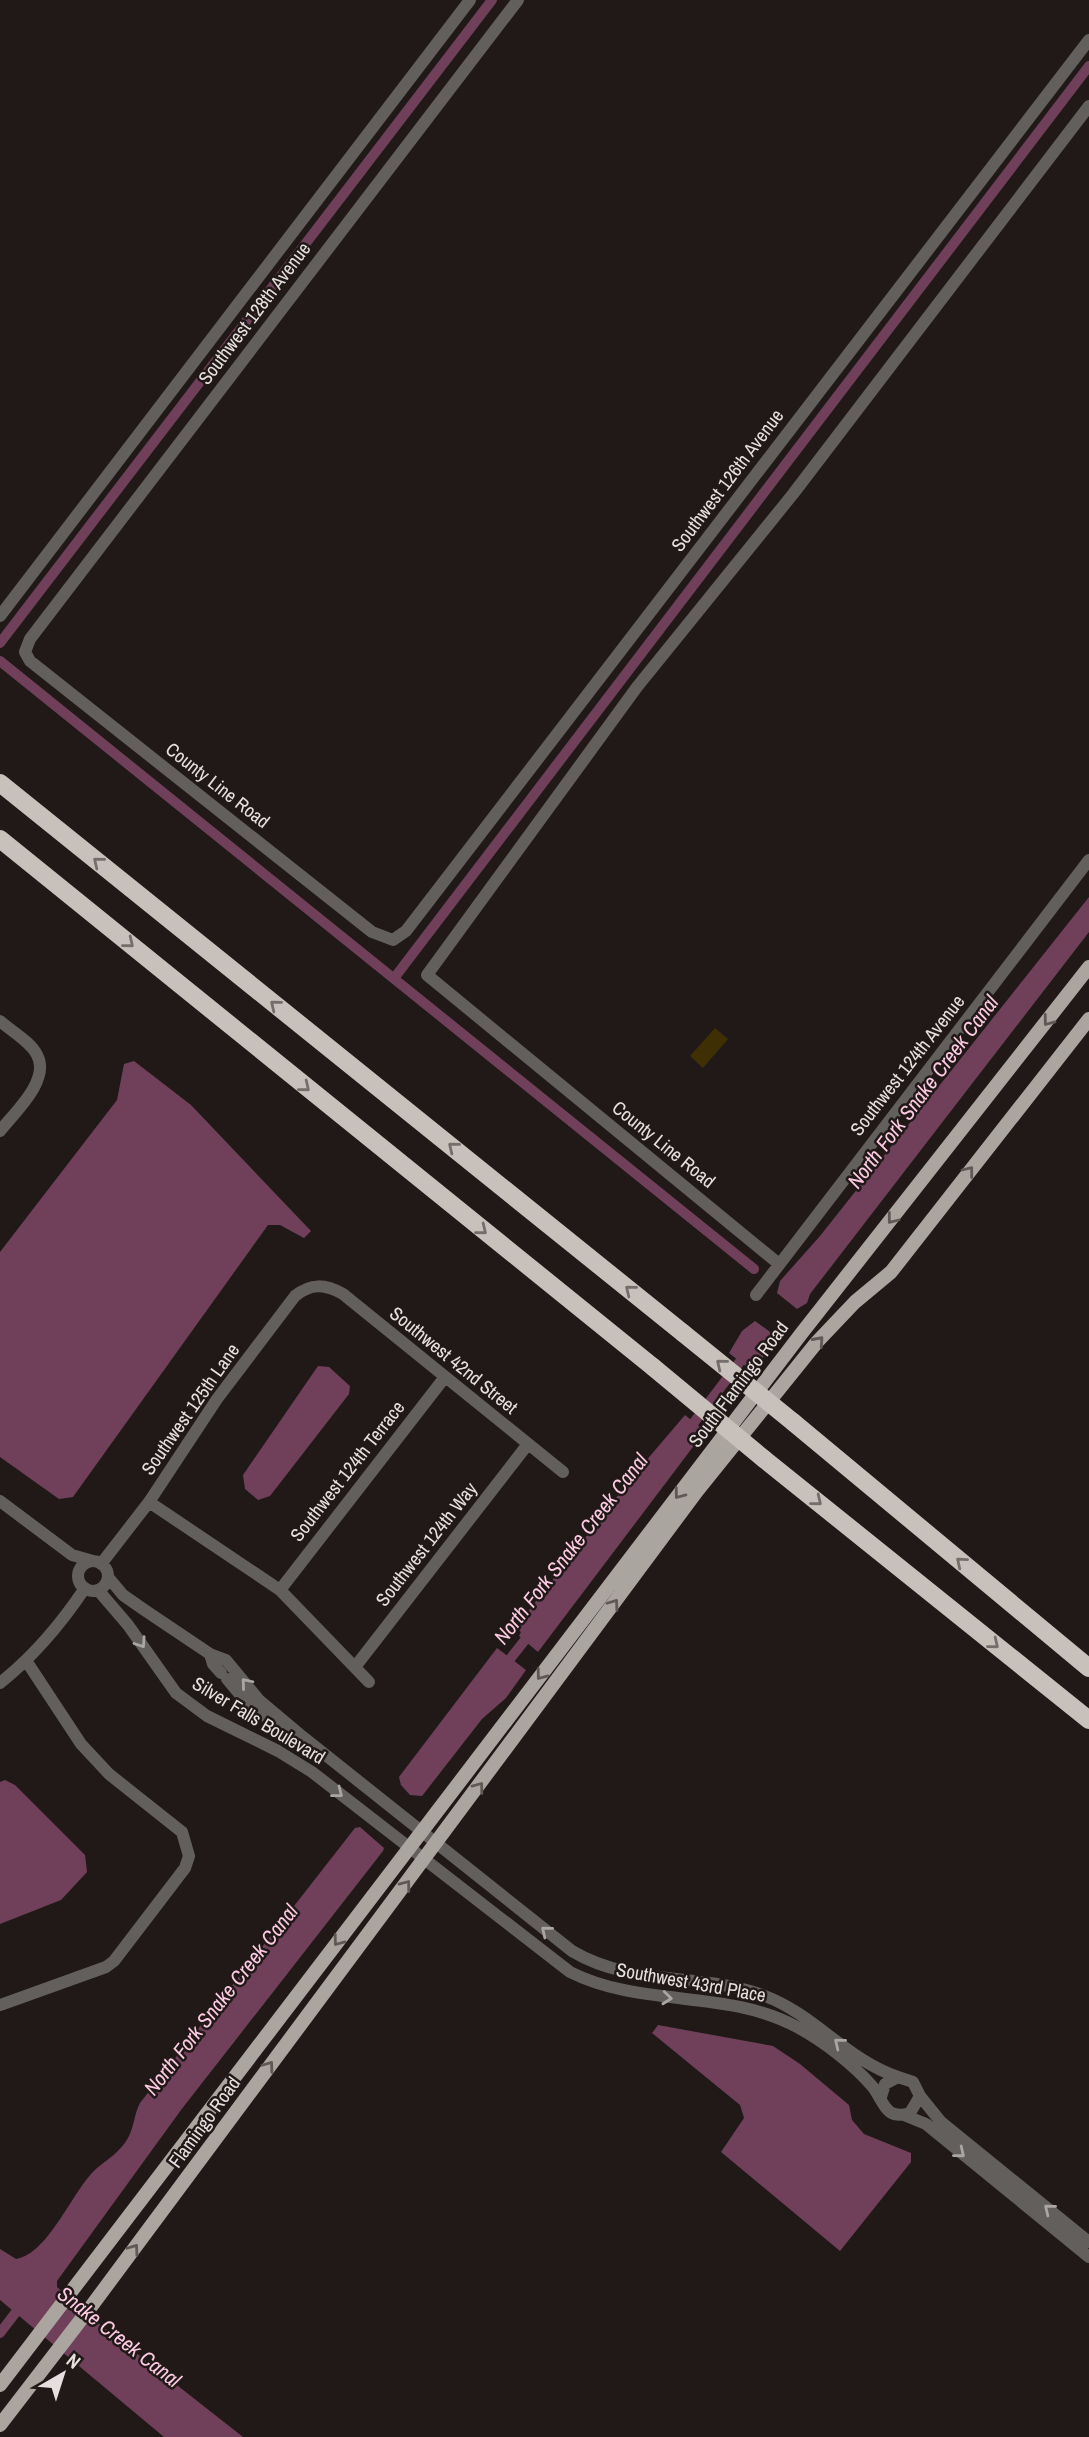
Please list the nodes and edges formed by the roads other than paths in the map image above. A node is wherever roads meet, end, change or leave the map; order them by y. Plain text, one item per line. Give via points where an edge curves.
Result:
1 (470, 0) edge
2 (519, 0) edge
3 (1089, 40) edge
4 (1089, 106) edge
5 (0, 616) edge
6 (25, 652) joint
7 (0, 783) edge
8 (0, 839) edge
9 (1089, 860) edge
10 (393, 940) joint
11 (1089, 967) edge
12 (1089, 1019) edge
13 (0, 1021) edge
14 (0, 1131) edge
15 (779, 1264) junction
16 (317, 1286) joint
17 (756, 1295) dead end
18 (445, 1377) junction
19 (528, 1444) junction
20 (563, 1472) dead end
21 (0, 1501) edge
22 (149, 1502) junction
23 (50, 1539) junction
24 (97, 1563) junction
25 (108, 1577) junction
26 (88, 1586) junction
27 (280, 1590) junction
28 (210, 1654) junction
29 (27, 1662) junction
30 (355, 1667) junction
31 (1089, 1668) edge
32 (369, 1682) dead end
33 (0, 1683) edge
34 (1089, 1720) edge
35 (303, 1737) junction
36 (423, 1829) junction
37 (438, 1842) junction
38 (408, 1848) junction
39 (424, 1860) junction
40 (744, 1989) junction
41 (0, 2005) edge
42 (742, 2008) junction
43 (898, 2077) junction
44 (920, 2096) junction
45 (881, 2097) junction
46 (904, 2115) junction
47 (1089, 2242) edge
48 (1089, 2257) edge
49 (0, 2385) edge
50 (0, 2425) edge

1 - 5 street, Southwest 128th Avenue
2 - 6 street, Southwest 128th Avenue via 30,639
3 - 10 street, Southwest 126th Avenue via 406,931
4 - 15 street, County Line Road via 793,494 637,687 427,975
6 - 10 street, County Line Road via 30,661 372,932
31 -> 7 highway, bridge via 793,1422
8 -> 34 highway, bridge
9 - 15 street, Southwest 124th Avenue
11 -> 36 main road, South Flamingo Road via 793,1344
37 -> 12 main road, South Flamingo Road via 697,1491 817,1342 891,1272
13 - 14 street via 37,1054 40,1064 31,1091
15 - 17 street, Southwest 124th Avenue
16 - 18 street, Southwest 42nd Street via 343,1294
16 - 22 street, Southwest 125th Lane via 295,1296 217,1399
18 - 19 street, Southwest 42nd Street
18 - 27 street, Southwest 124th Terrace
19 - 20 street, Southwest 42nd Street
19 - 30 street, Southwest 124th Way
21 - 23 street, Silver Falls Boulevard
22 - 24 street, Southwest 125th Lane
22 - 27 street
23 - 24 street, Silver Falls Boulevard via 82,1560
23 - 26 street, Silver Falls Boulevard
24 - 25 street, Silver Falls Boulevard
24 - 26 street, Southwest 125th Lane via 82,1567
25 - 26 street
25 - 28 street, Silver Falls Boulevard via 123,1595
26 - 29 street
26 -> 38 street, Silver Falls Boulevard via 128,1625 176,1693 207,1716 312,1772
27 - 30 street
35 -> 28 street, Silver Falls Boulevard via 259,1700 226,1660
28 - 35 street, Silver Falls Boulevard via 213,1664 252,1709
29 - 33 street
29 - 41 street via 81,1744 141,1802 173,1822 188,1844 189,1856 185,1868 114,1961
30 - 32 street
35 - 36 street, Silver Falls Boulevard
36 - 37 street, Silver Falls Boulevard
36 - 38 main road, Flamingo Road
37 - 39 main road, Flamingo Road
40 -> 37 street, Southwest 43rd Place via 629,1974 589,1961
38 - 39 street, Silver Falls Boulevard
38 -> 49 main road, Flamingo Road
39 -> 42 street, Southwest 43rd Place via 552,1961 587,1981 642,1996
50 -> 39 main road, Flamingo Road
40 - 42 street
43 -> 40 street, Southwest 43rd Place via 862,2061 793,2009
42 - 45 street, Southwest 43rd Place via 799,2028 865,2078
43 - 44 street via 913,2082
43 - 45 street via 886,2084
44 - 46 street via 915,2108
47 -> 44 street via 941,2122
45 - 46 street via 888,2111
46 -> 48 street via 926,2124

